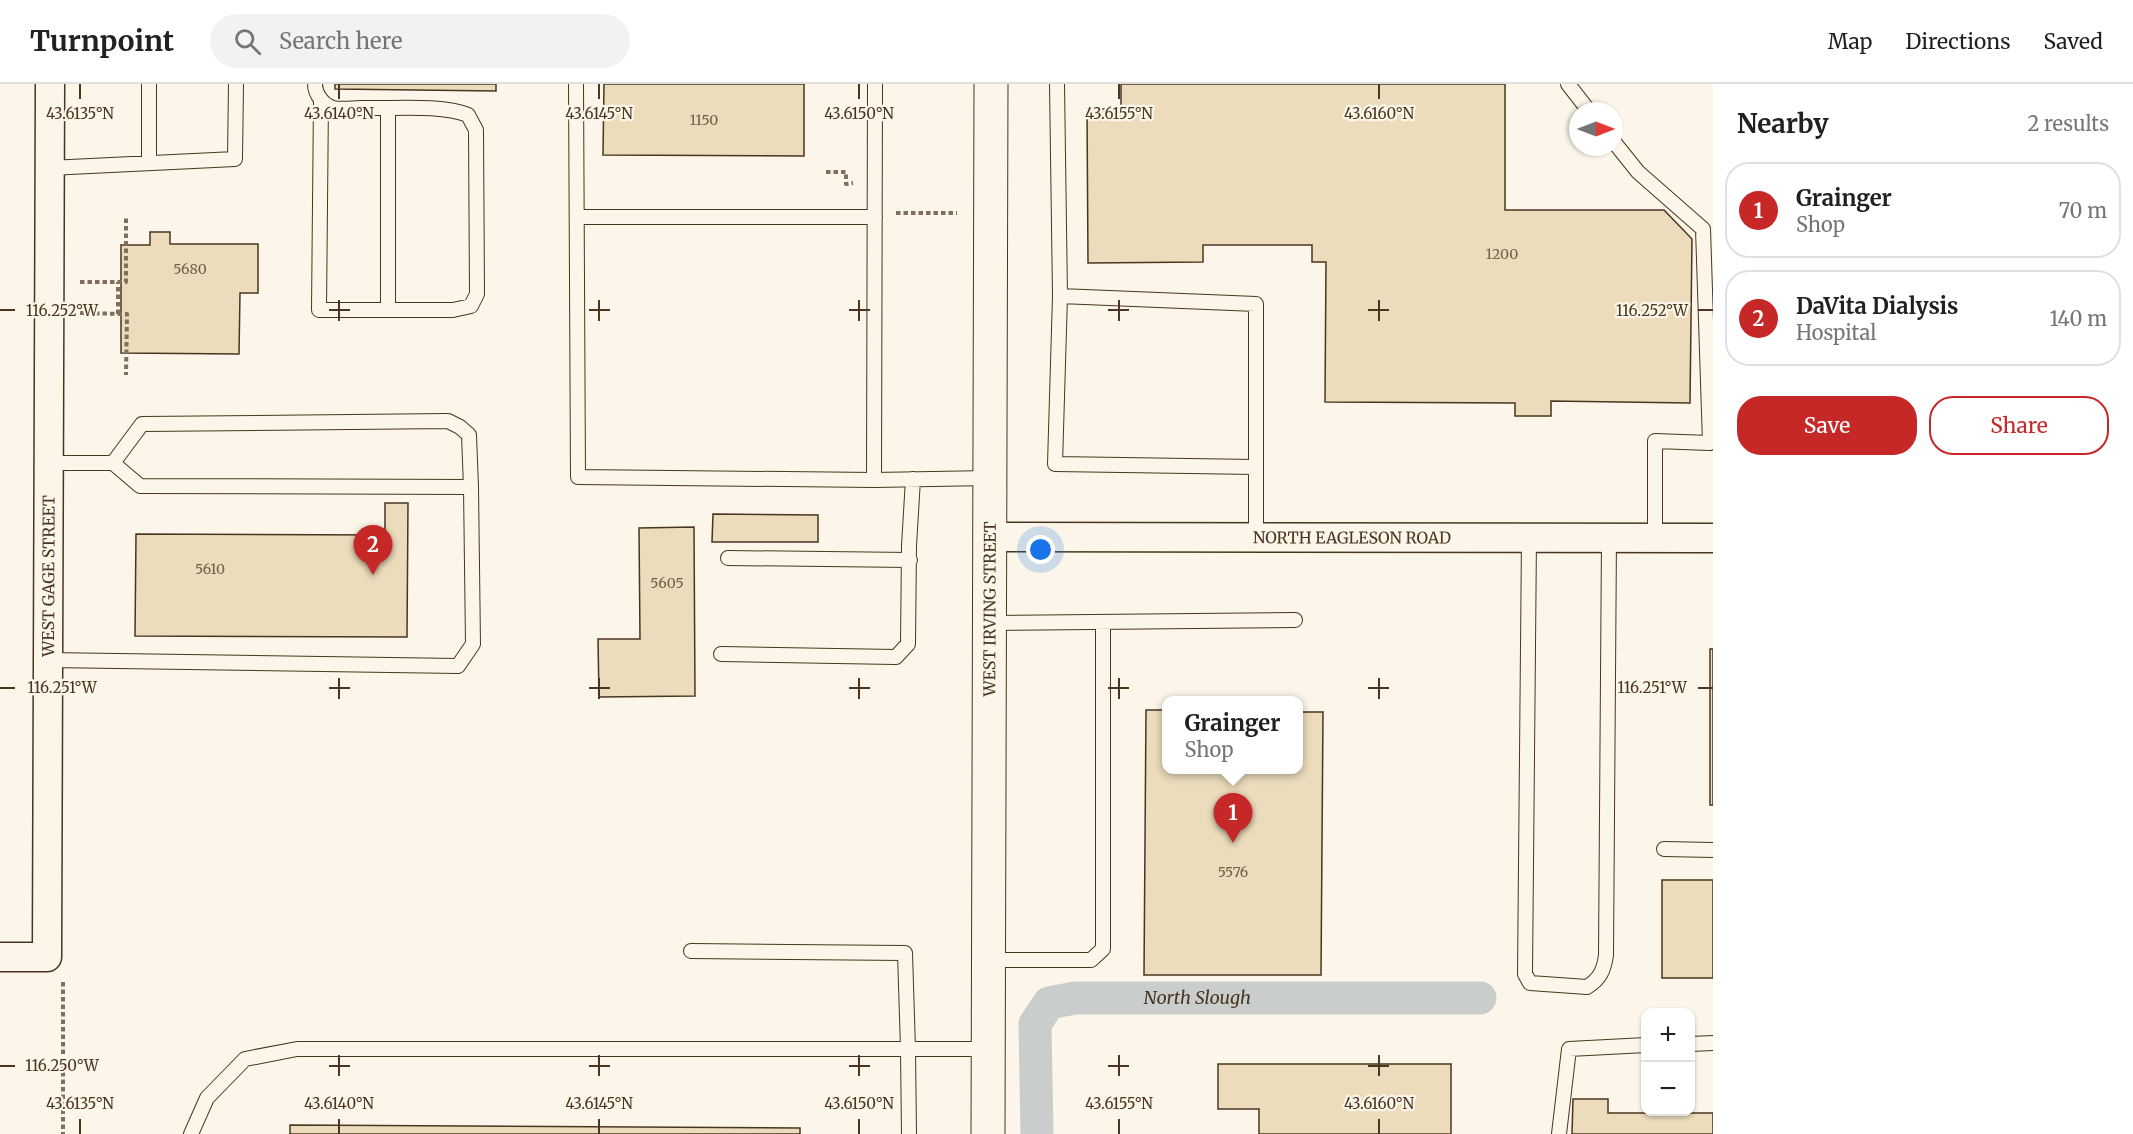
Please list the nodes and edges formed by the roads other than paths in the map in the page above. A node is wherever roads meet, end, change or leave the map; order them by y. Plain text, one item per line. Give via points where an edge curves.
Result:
1 (50, 84) edge
2 (149, 84) edge
3 (236, 84) edge
4 (315, 84) edge
5 (576, 84) edge
6 (875, 84) edge
7 (991, 84) edge
8 (1057, 84) edge
9 (1568, 84) edge
10 (321, 100) junction
11 (1582, 102) edge
12 (388, 109) junction
13 (1623, 153) edge
14 (149, 163) junction
15 (49, 168) junction
16 (577, 217) junction
17 (875, 217) junction
18 (1060, 296) junction
19 (388, 310) junction
20 (48, 463) junction
21 (113, 463) junction
22 (1256, 467) junction
23 (990, 478) junction
24 (913, 479) junction
25 (874, 480) junction
26 (471, 487) junction
27 (990, 537) junction
28 (1256, 537) junction
29 (1529, 537) junction
30 (1609, 537) junction
31 (1655, 538) junction
32 (1713, 538) edge
33 (728, 558) dead end
34 (910, 560) junction
35 (1295, 620) dead end
36 (1103, 622) junction
37 (989, 623) junction
38 (721, 654) dead end
39 (48, 660) junction
40 (1664, 849) dead end
41 (1713, 850) edge
42 (691, 951) dead end
43 (0, 957) edge
44 (988, 960) junction
45 (1713, 1043) edge
46 (1695, 1044) edge
47 (1641, 1046) edge
48 (908, 1049) junction
49 (988, 1049) junction
50 (192, 1134) edge
51 (909, 1134) edge
52 (988, 1134) edge
53 (1559, 1134) edge

1 - 15 street, WEST GAGE STREET
2 - 14 lane
3 - 14 lane via 236,159
4 - 10 lane
5 - 16 lane
6 - 17 lane
7 - 23 street, WEST IRVING STREET
8 - 18 lane
9 - 11 lane
10 - 12 lane via 333,108
10 - 19 lane via 319,310
12 - 19 lane
12 - 19 lane via 455,110 468,115 476,129 477,282 471,306 453,310
13 - 31 lane via 1638,172 1703,229 1710,443 1655,441
14 - 15 lane
15 - 20 street, WEST GAGE STREET
16 - 17 lane
16 - 25 lane via 578,477
17 - 25 lane
18 - 22 lane via 1256,304
18 - 22 lane via 1054,464
20 - 21 lane
20 - 39 street, WEST GAGE STREET
21 - 26 lane via 140,486
21 - 26 lane via 142,424 448,421 469,435
22 - 28 lane
23 - 24 lane
23 - 27 street, WEST IRVING STREET
24 - 25 lane
24 - 34 lane
26 - 39 lane via 473,644 458,666
27 - 28 street, NORTH EAGLESON ROAD
27 - 37 street, WEST IRVING STREET
28 - 29 street, NORTH EAGLESON ROAD
29 - 30 street, NORTH EAGLESON ROAD
29 - 30 lane via 1526,974 1530,983 1587,987 1604,970 1606,955
30 - 31 street, NORTH EAGLESON ROAD
31 - 32 street, NORTH EAGLESON ROAD
33 - 34 lane
34 - 38 lane via 908,644 896,657
35 - 36 lane
36 - 37 lane
36 - 44 lane via 1103,949 1091,960
37 - 44 street, WEST IRVING STREET
39 - 43 street, WEST GAGE STREET via 47,957
40 - 41 lane
42 - 48 lane via 905,954
44 - 49 street, WEST IRVING STREET
45 - 46 lane
47 - 53 lane via 1569,1049
48 - 49 lane
48 - 50 lane via 297,1049 245,1059 207,1098
48 - 51 lane
49 - 52 street, WEST IRVING STREET

